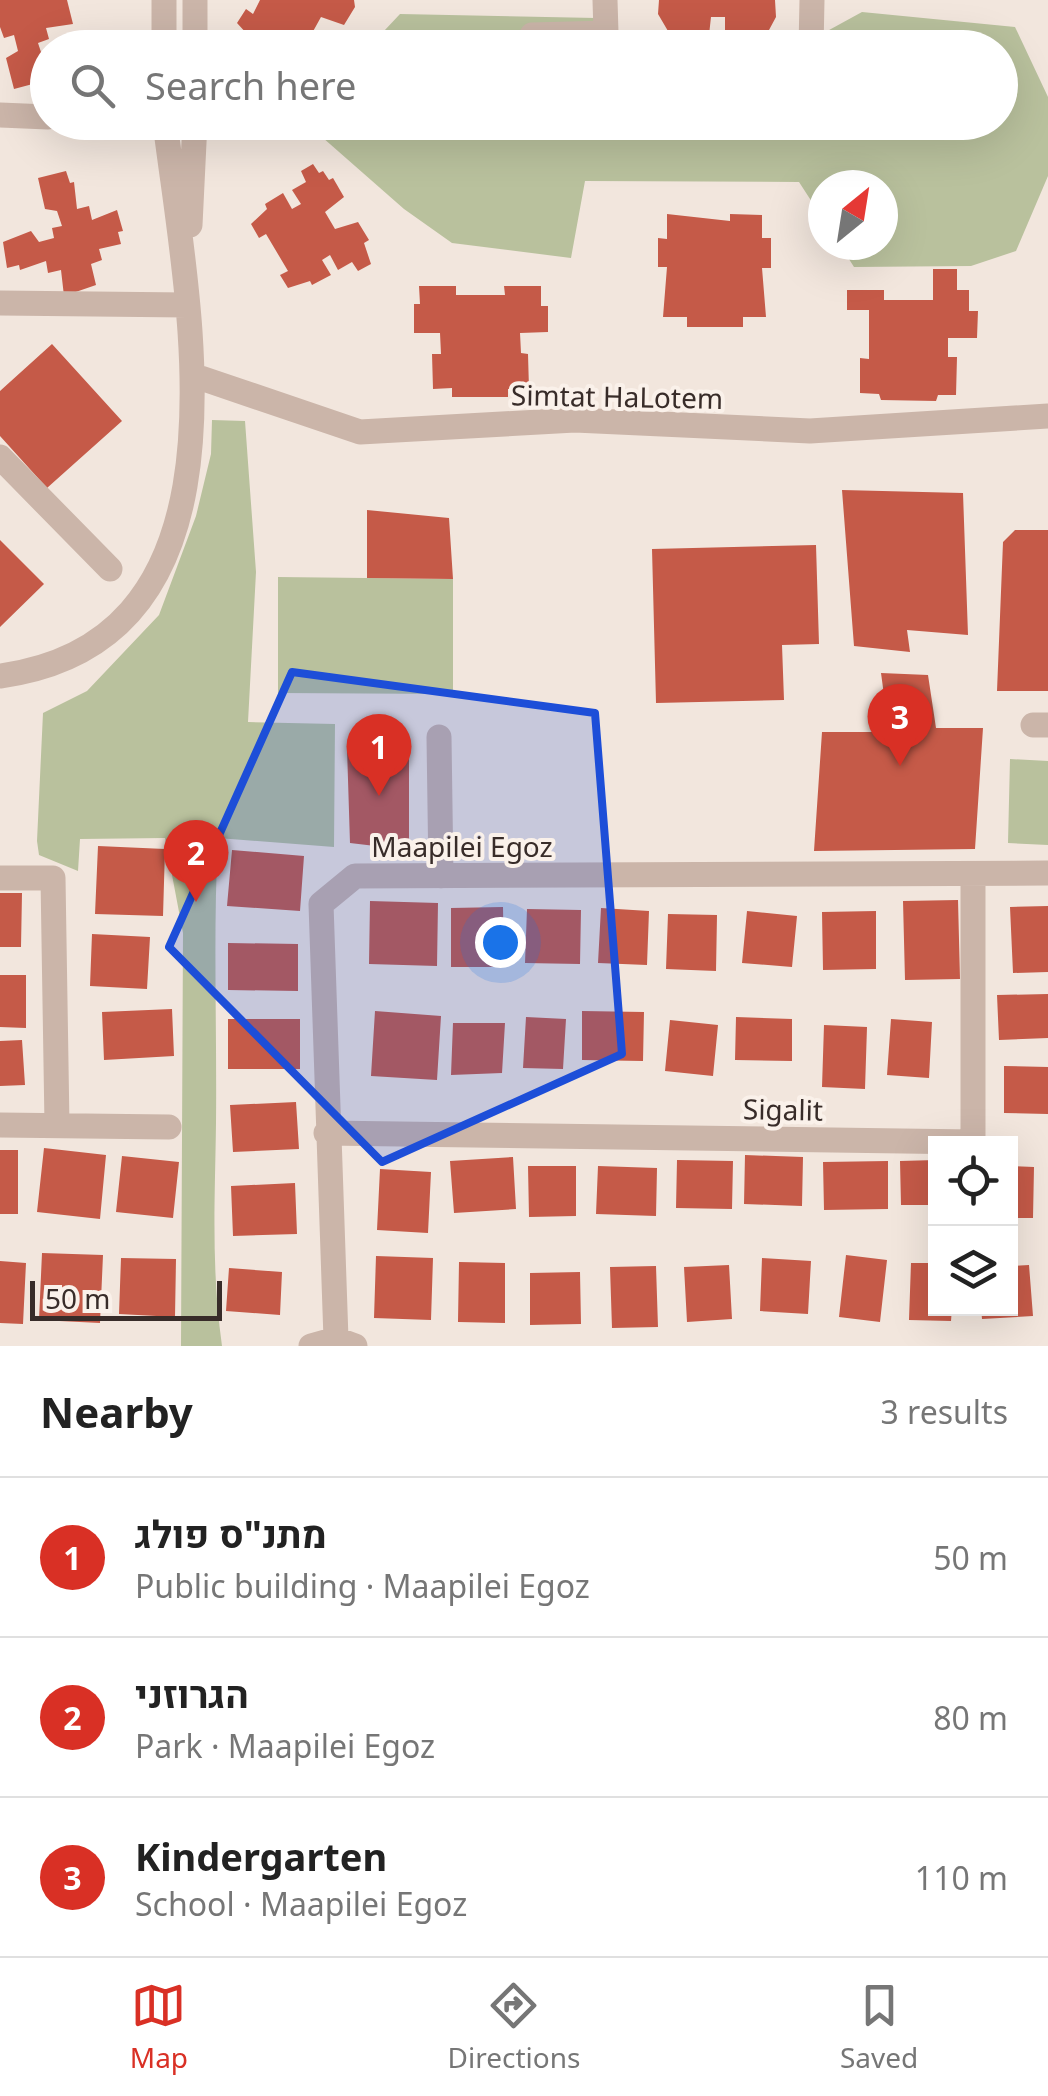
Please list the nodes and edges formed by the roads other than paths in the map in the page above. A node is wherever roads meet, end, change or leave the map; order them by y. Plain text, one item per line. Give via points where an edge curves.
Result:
1 (164, 0) edge
2 (195, 0) edge
3 (605, 0) edge
4 (812, 0) edge
5 (164, 30) edge
6 (195, 30) edge
7 (606, 30) edge
8 (811, 30) edge
9 (0, 115) edge
10 (30, 116) edge
11 (168, 140) edge
12 (194, 140) edge
13 (0, 304) edge
14 (187, 305) junction
15 (195, 376) junction
16 (1048, 416) edge
17 (0, 457) edge
18 (110, 568) dead end
19 (0, 676) edge
20 (438, 737) dead end
21 (1048, 873) edge
22 (973, 874) junction
23 (441, 876) junction
24 (0, 878) edge
25 (0, 1125) edge
26 (57, 1125) junction
27 (169, 1127) dead end
28 (326, 1133) junction
29 (334, 1344) edge

1 - 5 street
2 - 6 street
3 - 7 street
4 - 8 street
9 - 10 street
11 - 14 street
12 - 14 street
13 - 14 street
14 - 15 street
15 - 16 street, Simtat HaLotem via 360,432 576,420 810,430
15 - 19 street via 190,456 175,533 133,612 97,644
17 - 18 street
20 - 23 street
21 - 22 street, Maapilei Egoz
22 - 23 street, Maapilei Egoz
22 - 28 street, Sigalit via 972,1142
23 - 28 street, Maapilei Egoz via 355,876 322,904
24 - 26 street via 52,878
25 - 26 street
26 - 27 street
28 - 29 street, Maapilei Egoz

